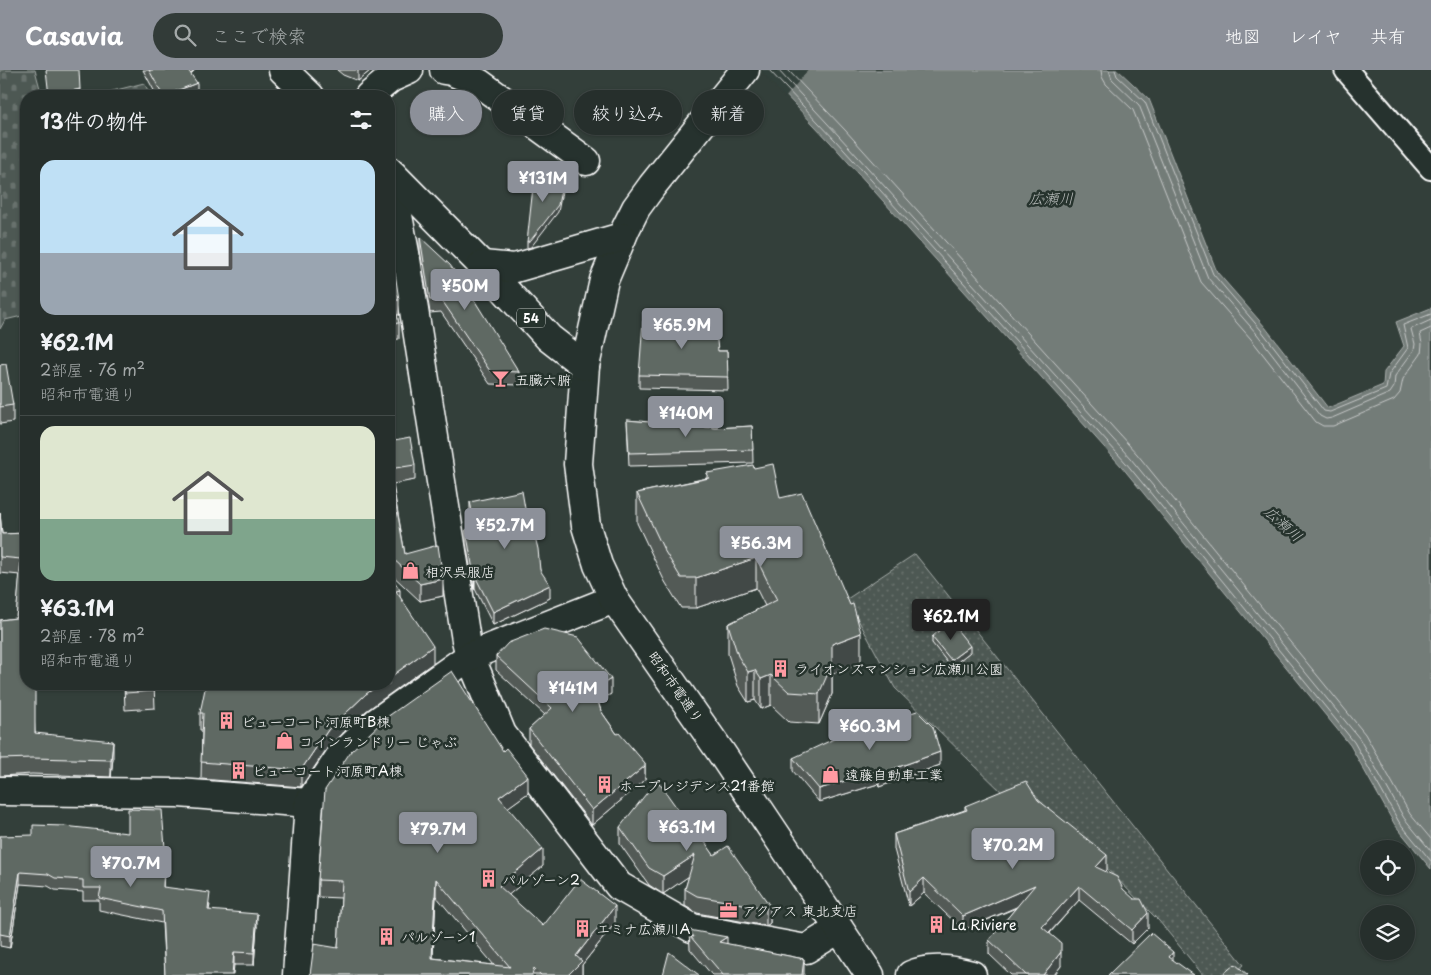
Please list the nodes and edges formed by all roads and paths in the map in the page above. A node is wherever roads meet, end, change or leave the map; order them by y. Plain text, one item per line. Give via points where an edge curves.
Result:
1 (283, 70) edge
2 (409, 70) edge
3 (444, 70) edge
4 (744, 70) edge
5 (1346, 70) edge
6 (304, 90) edge
7 (376, 90) edge
8 (586, 161) dead end
9 (1431, 168) edge
10 (395, 177) edge
11 (395, 198) edge
12 (622, 237) junction
13 (482, 265) junction
14 (585, 366) junction
15 (614, 599) junction
16 (470, 656) junction
17 (0, 791) edge
18 (309, 803) junction
19 (839, 930) junction
20 (297, 975) edge
21 (870, 975) edge
22 (912, 975) edge
23 (972, 975) edge

1 - 6 street
2 - 7 street via 391,78
3 - 8 street via 479,82
4 - 12 street, 昭和市電通り via 652,186 636,208
5 - 9 street
10 - 13 street, 54
11 - 16 street
12 - 13 street via 515,268
12 - 14 street, 昭和市電通り via 604,280
13 - 14 street, 54 via 549,338
14 - 15 street, 昭和市電通り via 578,464 586,526 598,566
15 - 16 street
15 - 19 street, 昭和市電通り
16 - 18 street via 377,722 339,758
16 - 19 street via 502,734 619,886 692,928 806,949
17 - 18 street via 179,793
18 - 20 street
19 - 21 street, 昭和市電通り
22 - 23 street via 919,971 952,969

